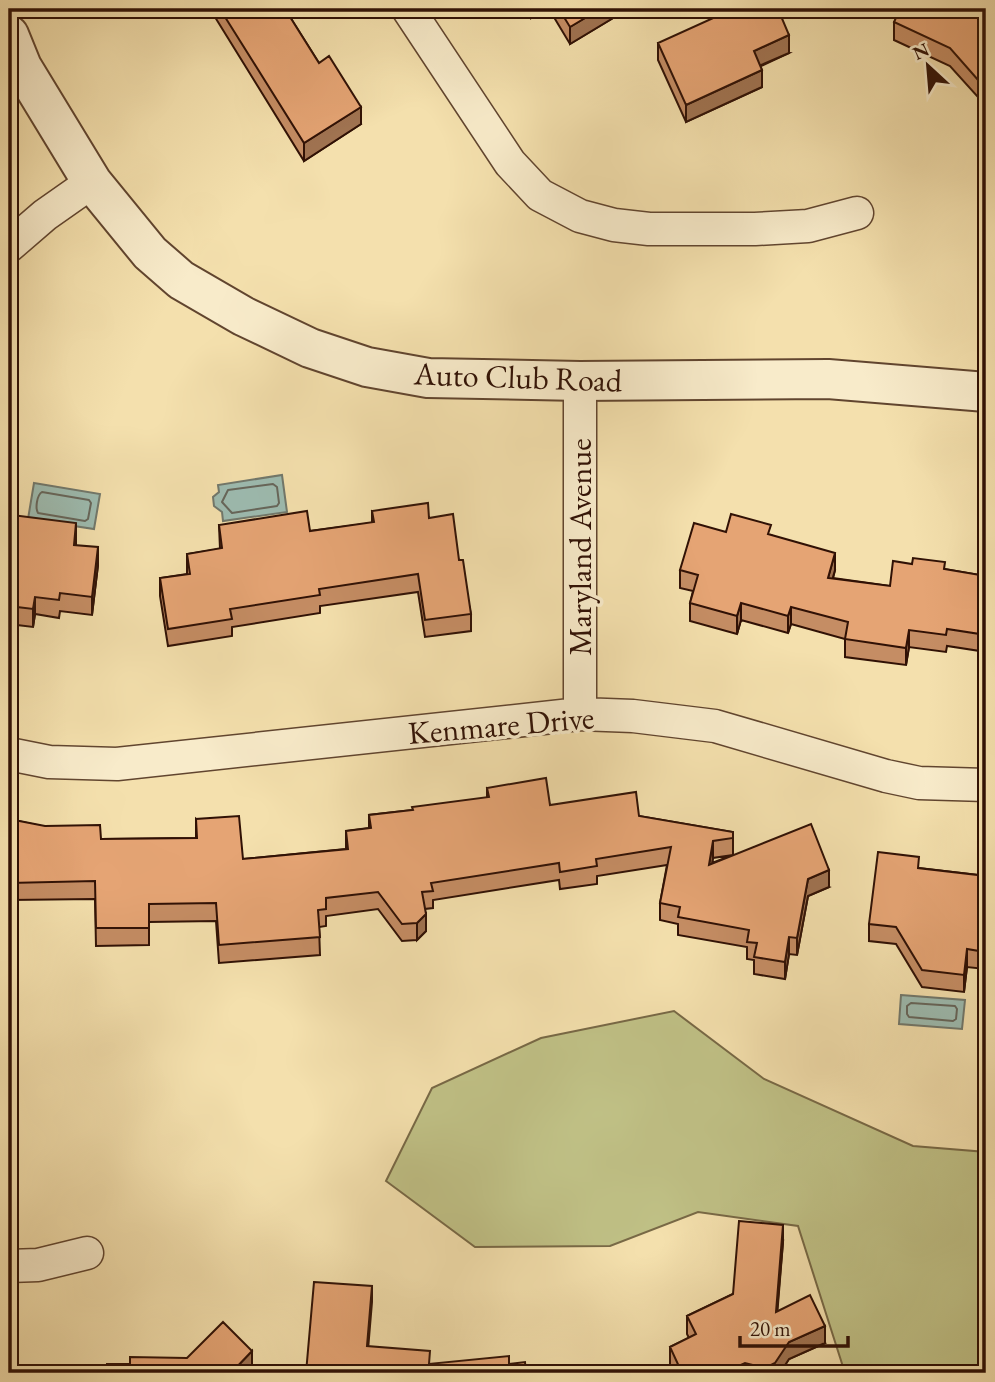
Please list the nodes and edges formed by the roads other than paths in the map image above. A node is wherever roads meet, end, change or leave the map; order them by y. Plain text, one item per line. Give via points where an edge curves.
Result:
1 (408, 9) edge
2 (9, 36) edge
3 (92, 183) junction
4 (857, 213) dead end
5 (9, 246) edge
6 (580, 381) junction
7 (986, 392) edge
8 (580, 714) junction
9 (9, 754) edge
10 (986, 785) edge
11 (87, 1253) dead end
12 (9, 1266) edge

1 - 4 street via 510,163 540,195 580,216 649,229 755,229 808,226
2 - 3 street, Auto Club Road via 22,67
3 - 5 street
3 - 6 street, Auto Club Road via 150,253 181,280 310,348 367,367 428,378
6 - 7 street, Auto Club Road via 828,379
6 - 8 street, Maryland Avenue
8 - 9 street, Kenmare Drive via 117,764 49,762
8 - 10 street, Kenmare Drive via 715,726 919,783
11 - 12 street via 38,1265

